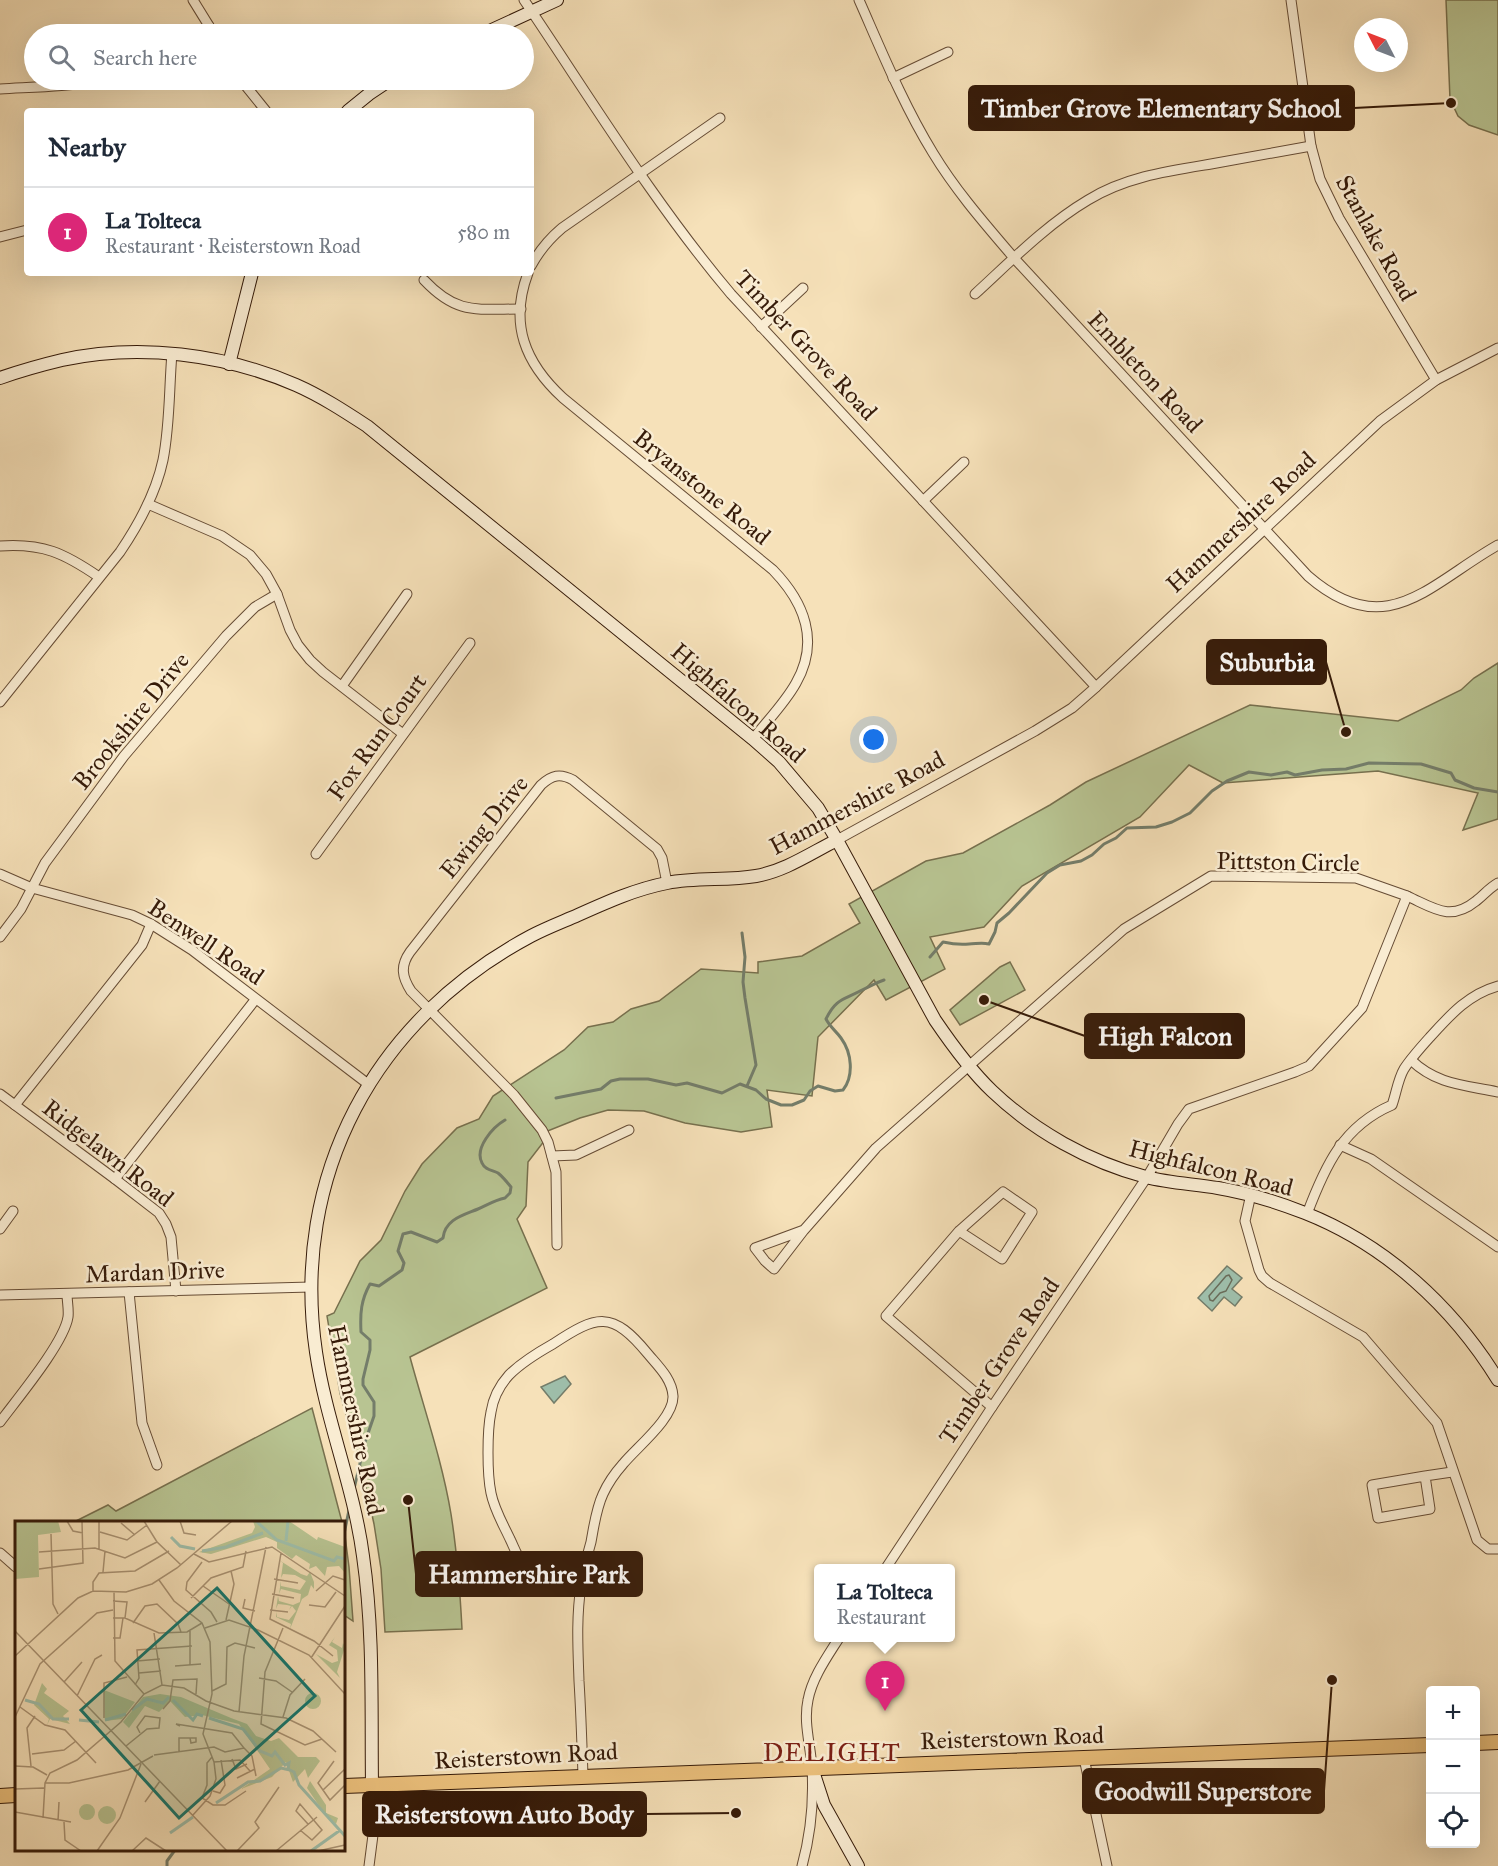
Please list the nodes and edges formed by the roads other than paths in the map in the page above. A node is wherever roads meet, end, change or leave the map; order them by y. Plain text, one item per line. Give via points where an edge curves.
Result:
1 (193, 0) edge
2 (524, 0) edge
3 (557, 0) edge
4 (859, 0) edge
5 (1291, 0) edge
6 (532, 12) junction
7 (207, 24) edge
8 (505, 24) edge
9 (948, 52) dead end
10 (893, 78) junction
11 (24, 87) edge
12 (0, 89) edge
13 (249, 90) edge
14 (375, 90) edge
15 (264, 108) edge
16 (352, 108) edge
17 (720, 118) dead end
18 (1311, 146) junction
19 (640, 173) junction
20 (24, 231) edge
21 (0, 237) edge
22 (1014, 258) junction
23 (534, 261) edge
24 (251, 276) edge
25 (527, 276) edge
26 (424, 280) dead end
27 (803, 288) dead end
28 (975, 294) dead end
29 (521, 309) junction
30 (761, 327) junction
31 (1498, 348) edge
32 (172, 353) junction
33 (229, 364) junction
34 (0, 378) edge
35 (1436, 380) junction
36 (964, 462) dead end
37 (923, 501) junction
38 (148, 504) junction
39 (1265, 529) junction
40 (0, 546) edge
41 (1498, 546) edge
42 (99, 577) junction
43 (277, 594) junction
44 (407, 594) dead end
45 (470, 643) dead end
46 (342, 686) junction
47 (1096, 687) junction
48 (0, 702) edge
49 (404, 734) junction
50 (753, 739) junction
51 (837, 840) junction
52 (316, 854) dead end
53 (0, 874) edge
54 (667, 883) junction
55 (1498, 883) edge
56 (32, 888) junction
57 (1407, 897) junction
58 (151, 924) junction
59 (0, 937) edge
60 (1498, 986) edge
61 (255, 1000) junction
62 (428, 1009) junction
63 (1411, 1060) junction
64 (970, 1066) junction
65 (368, 1084) junction
66 (1498, 1092) edge
67 (0, 1094) edge
68 (15, 1106) junction
69 (629, 1130) dead end
70 (1340, 1145) junction
71 (552, 1156) junction
72 (1147, 1177) junction
73 (115, 1179) junction
74 (1251, 1194) junction
75 (13, 1211) dead end
76 (1307, 1214) junction
77 (0, 1229) edge
78 (804, 1230) junction
79 (959, 1231) junction
80 (557, 1245) dead end
81 (1498, 1247) edge
82 (311, 1287) junction
83 (176, 1291) junction
84 (129, 1292) junction
85 (67, 1294) junction
86 (0, 1295) edge
87 (1498, 1380) edge
88 (992, 1407) junction
89 (0, 1422) edge
90 (157, 1465) dead end
91 (1452, 1472) junction
92 (1425, 1476) junction
93 (1498, 1550) edge
94 (0, 1553) edge
95 (888, 1564) edge
96 (15, 1566) edge
97 (581, 1585) junction
98 (836, 1642) edge
99 (1498, 1742) edge
100 (1480, 1743) edge
101 (1426, 1744) edge
102 (1084, 1758) junction
103 (812, 1768) junction
104 (583, 1776) junction
105 (372, 1785) junction
106 (345, 1786) edge
107 (15, 1795) edge
108 (0, 1796) edge
109 (369, 1866) edge
110 (802, 1866) edge
111 (858, 1866) edge
112 (1107, 1866) edge

1 - 7 street
2 - 6 street, Timber Grove Road
3 - 6 street
4 - 10 street, Embleton Road
5 - 18 street, Stanlake Road
6 - 8 street
6 - 19 street, Timber Grove Road
9 - 10 street
10 - 22 street, Embleton Road via 951,180
11 - 12 street
13 - 15 street
14 - 16 street
17 - 19 street
18 - 22 street via 1167,171 1121,184 1066,214
18 - 35 street, Stanlake Road via 1320,179 1339,218
19 - 23 street via 549,239
19 - 30 street, Timber Grove Road via 706,265
20 - 21 street
22 - 28 street
22 - 39 street, Embleton Road
24 - 33 street
25 - 29 street, Bryanstone Road
26 - 29 street via 436,293 458,306
27 - 30 street
29 - 50 street, Bryanstone Road via 526,350 546,383 773,570 794,594 806,623 803,671
30 - 37 street, Timber Grove Road
31 - 35 street, Hammershire Road
32 - 33 street, Highfalcon Road
32 - 34 street, Highfalcon Road via 97,355
32 - 38 street via 163,460
33 - 50 street, Highfalcon Road via 297,386 368,426
35 - 39 street, Hammershire Road via 1380,421
36 - 37 street
37 - 47 street, Timber Grove Road
38 - 42 street via 129,538
38 - 43 street via 239,547 260,564
39 - 41 street, Embleton Road via 1325,591 1343,600 1384,607 1419,597
39 - 47 street, Hammershire Road
40 - 42 street via 34,546 53,551
42 - 48 street
43 - 46 street via 298,645
43 - 56 street, Brookshire Drive via 240,621 159,713 45,863
44 - 46 street
45 - 49 street, Fox Run Court
46 - 49 street
47 - 51 street, Hammershire Road via 1035,731
49 - 52 street, Fox Run Court
50 - 51 street, Highfalcon Road via 800,785
51 - 54 street, Hammershire Road via 788,866 755,876
51 - 64 street, Highfalcon Road via 935,1020
53 - 56 street, Benwell Road
54 - 62 street, Hammershire Road via 615,899 526,939 475,969
54 - 62 street, Ewing Drive via 657,849 573,780 557,775 549,778 405,960 406,983
55 - 57 street, Pittston Circle via 1464,910 1453,913
56 - 58 street, Benwell Road via 132,915
56 - 59 street
57 - 64 street, Pittston Circle via 1356,878 1211,876 1124,929
57 - 72 street via 1362,1008 1309,1066 1189,1109
58 - 61 street, Benwell Road via 192,950
58 - 68 street via 141,945
60 - 63 street via 1467,1000 1451,1013
61 - 65 street, Benwell Road
61 - 73 street
62 - 65 street, Hammershire Road
62 - 71 street via 526,1108 542,1130
63 - 66 street via 1437,1079
63 - 70 street via 1403,1071 1392,1106 1364,1120
64 - 72 street, Highfalcon Road via 992,1090 1039,1128 1088,1155
64 - 78 street, Pittston Circle via 876,1148
65 - 82 street, Hammershire Road via 331,1165 314,1246
67 - 68 street, Ridgelawn Road
68 - 73 street, Ridgelawn Road
69 - 71 street via 576,1155
70 - 76 street
70 - 81 street via 1371,1159
71 - 80 street via 557,1191
72 - 74 street, Highfalcon Road
72 - 88 street, Timber Grove Road
73 - 83 street, Ridgelawn Road via 159,1213 166,1224 171,1237
74 - 76 street, Highfalcon Road
74 - 91 street via 1245,1221 1262,1276 1362,1337 1437,1423
75 - 77 street
76 - 87 street, Highfalcon Road via 1402,1270 1450,1315
78 - 78 street, Pittston Circle via 765,1244 755,1248 774,1269
79 - 79 street via 1003,1192 1032,1212 1002,1259
79 - 88 street via 886,1316
82 - 83 street, Mardan Drive
82 - 105 street, Hammershire Road via 317,1355 364,1557 371,1650
83 - 84 street, Mardan Drive
84 - 85 street, Mardan Drive
84 - 90 street via 142,1423
85 - 86 street, Mardan Drive
85 - 89 street via 68,1318 54,1348
88 - 95 street, Timber Grove Road
91 - 92 street
91 - 93 street via 1477,1540 1488,1549
92 - 92 street via 1430,1509 1378,1518 1372,1485
94 - 96 street
97 - 97 street via 600,1500 622,1465 666,1417 673,1396 664,1373 636,1339 612,1323 601,1321 578,1327 519,1365 506,1378 491,1410 491,1494 520,1560 536,1574
97 - 104 street via 578,1640
98 - 103 street via 807,1700
99 - 100 main road
101 - 102 main road, Reisterstown Road
102 - 103 main road, Reisterstown Road
102 - 112 street
103 - 104 main road, Reisterstown Road
103 - 110 street via 813,1818
103 - 111 street via 824,1805
104 - 105 main road, Reisterstown Road
105 - 106 main road, Reisterstown Road
105 - 109 street
107 - 108 main road

